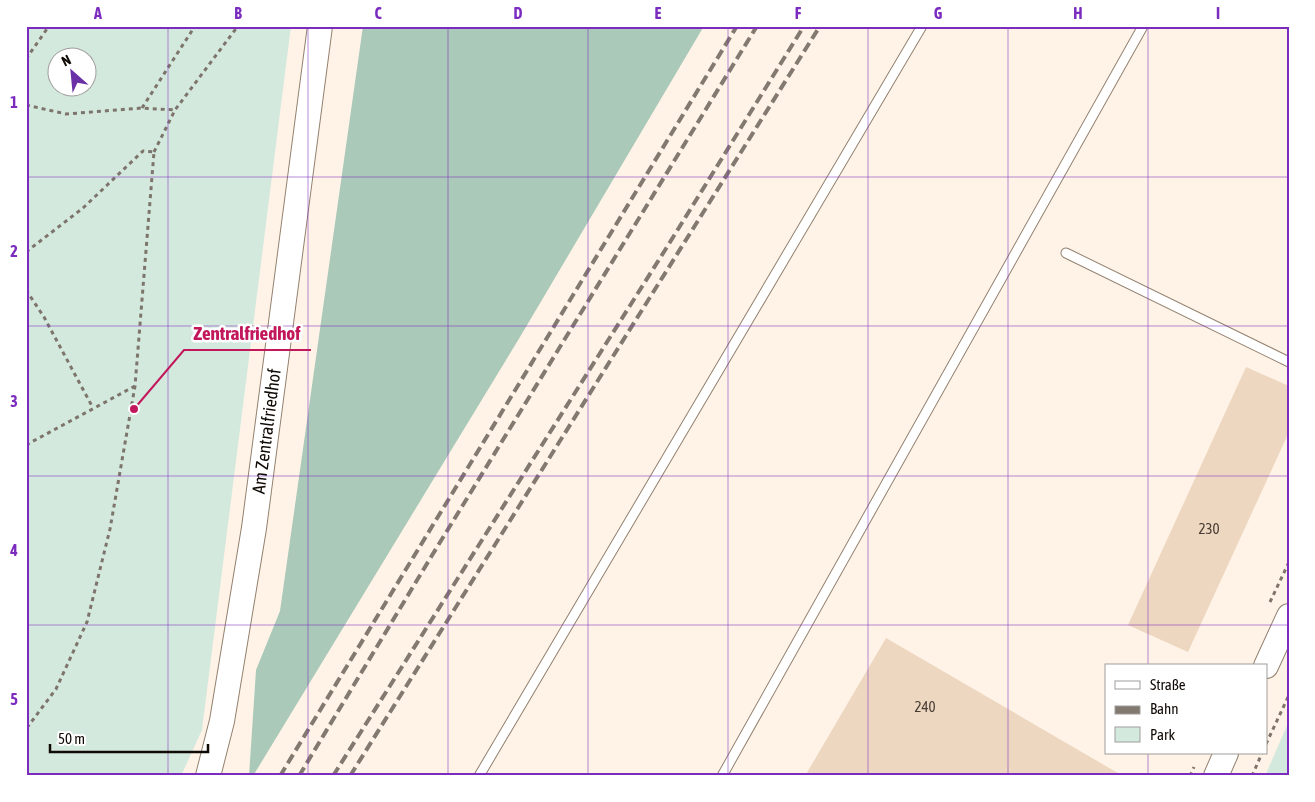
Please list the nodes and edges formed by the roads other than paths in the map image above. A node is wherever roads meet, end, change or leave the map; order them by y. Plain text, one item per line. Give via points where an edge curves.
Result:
1 (320, 26) edge
2 (922, 26) edge
3 (1143, 26) edge
4 (1066, 253) dead end
5 (1289, 362) edge
6 (1289, 616) edge
7 (1267, 664) edge
8 (1226, 754) edge
9 (208, 776) edge
10 (479, 776) edge
11 (722, 776) edge
12 (1216, 776) edge

1 - 9 street, Am Zentralfriedhof via 254,528 222,721
2 - 10 lane
3 - 11 lane
4 - 5 lane
6 - 7 street
8 - 12 street

